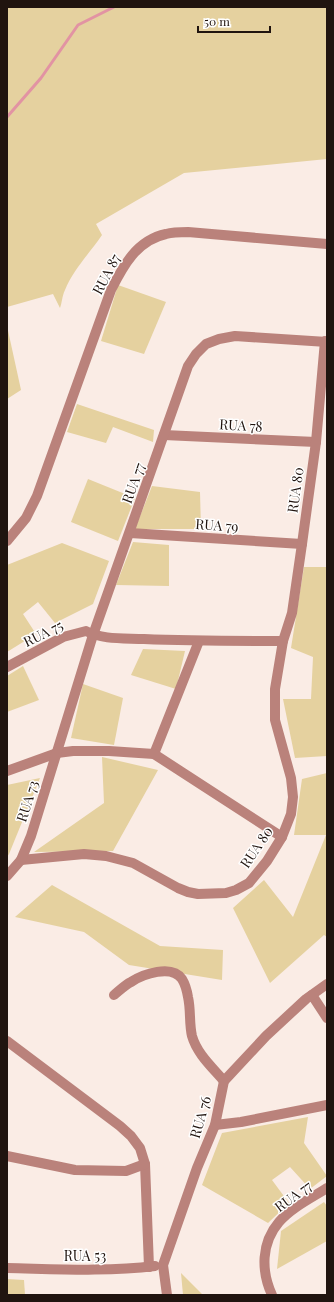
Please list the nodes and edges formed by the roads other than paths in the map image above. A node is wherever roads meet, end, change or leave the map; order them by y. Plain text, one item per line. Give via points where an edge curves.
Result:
1 (327, 244) edge
2 (326, 341) edge
3 (164, 435) junction
4 (316, 442) junction
5 (130, 533) junction
6 (7, 541) edge
7 (302, 544) junction
8 (93, 635) junction
9 (283, 640) junction
10 (199, 642) junction
11 (7, 667) edge
12 (57, 752) junction
13 (154, 754) junction
14 (7, 771) edge
15 (282, 837) junction
16 (22, 860) junction
17 (7, 876) edge
18 (327, 984) edge
19 (114, 995) dead end
20 (312, 995) junction
21 (327, 1018) edge
22 (7, 1041) edge
23 (224, 1081) junction
24 (327, 1105) edge
25 (216, 1124) junction
26 (7, 1156) edge
27 (145, 1164) junction
28 (327, 1189) edge
29 (163, 1265) junction
30 (149, 1267) junction
31 (7, 1268) edge
32 (167, 1295) edge
33 (272, 1295) edge

1 - 6 street, RUA 87 via 188,232 166,234 148,241 133,253 111,290 37,496 26,518
2 - 3 street, RUA 77 via 235,336 206,344 188,366
2 - 4 street, RUA 80
3 - 4 street, RUA 78
3 - 5 street, RUA 77
4 - 7 street, RUA 80
5 - 7 street, RUA 79
5 - 8 street, RUA 77
7 - 9 street, RUA 80 via 292,613
8 - 10 street
8 - 11 street, RUA 75 via 86,631 63,637
8 - 12 street, RUA 77
9 - 10 street
9 - 15 street, RUA 80 via 277,673 275,720 291,778 293,797 291,814
10 - 13 street
12 - 13 street
12 - 14 street
12 - 16 street, RUA 73
13 - 15 street
15 - 16 street, RUA 80 via 249,883 226,893 188,892 133,863 106,856 84,854
16 - 17 street, RUA 73
18 - 20 street, RUA 76
19 - 23 street via 148,973 163,971 182,979 188,997 195,1045
20 - 21 street
20 - 23 street, RUA 76 via 266,1036
22 - 27 street via 126,1131 140,1148
23 - 25 street, RUA 76
24 - 25 street via 241,1122
25 - 29 street, RUA 76 via 197,1168
26 - 27 street via 74,1170 126,1171
27 - 30 street
28 - 33 street, RUA 77 via 295,1209 280,1222 270,1236 264,1252 264,1266
29 - 30 street, RUA 53
29 - 32 street, RUA 76
30 - 31 street, RUA 53 via 102,1270

